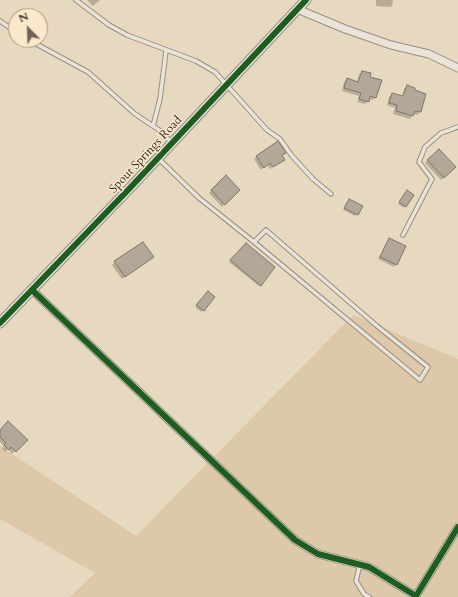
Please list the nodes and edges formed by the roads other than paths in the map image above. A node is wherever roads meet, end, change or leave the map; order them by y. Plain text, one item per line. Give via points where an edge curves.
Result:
1 (76, 0) edge
2 (306, 0) edge
3 (297, 9) junction
4 (44, 48) edge
5 (166, 51) junction
6 (458, 68) edge
7 (227, 84) junction
8 (153, 126) junction
9 (458, 127) edge
10 (172, 143) junction
11 (158, 158) junction
12 (331, 194) dead end
13 (403, 235) dead end
14 (254, 242) junction
15 (32, 290) junction
16 (0, 323) edge
17 (458, 526) edge
18 (360, 564) junction
19 (369, 597) edge
20 (416, 597) edge

1 - 5 lane via 108,25
2 - 3 street, Spout Springs Road
3 - 6 street via 391,45 429,54
3 - 7 street, Spout Springs Road
4 - 8 lane via 88,72 135,114
5 - 7 lane via 196,61 215,72
5 - 8 lane via 160,99
7 - 10 street, Spout Springs Road
7 - 12 lane via 267,130 280,139 313,179
8 - 10 lane
9 - 13 lane via 441,133 425,148 419,162 432,179
10 - 11 street, Spout Springs Road
11 - 14 lane via 198,198
11 - 15 street, Spout Springs Road
14 - 14 lane via 389,354 420,380 428,368 266,230
15 - 16 street, Spout Springs Road
15 - 18 street via 295,540 318,554
17 - 20 street
18 - 19 lane via 356,581
18 - 20 street via 370,567

